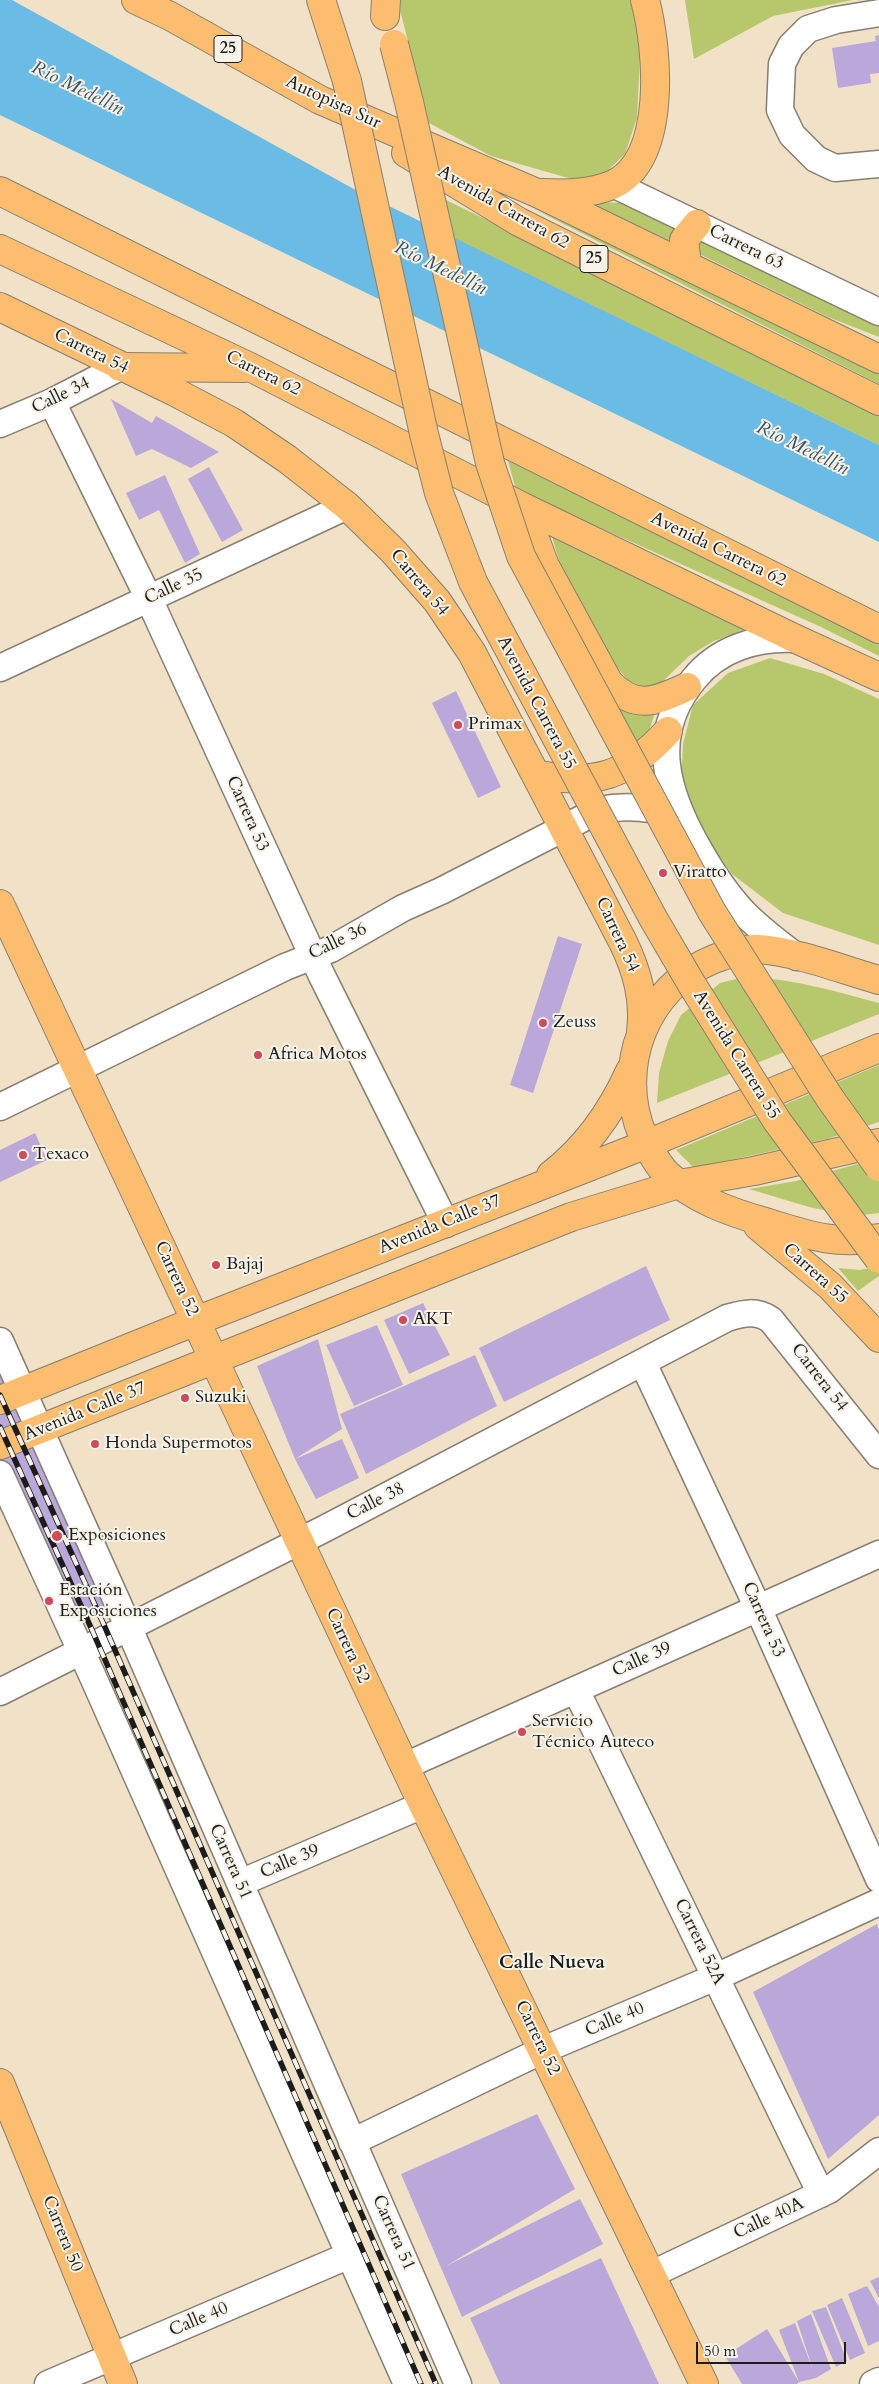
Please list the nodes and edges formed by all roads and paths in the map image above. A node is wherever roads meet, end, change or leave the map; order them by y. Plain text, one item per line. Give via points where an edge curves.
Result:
1 (136, 0) edge
2 (321, 0) edge
3 (645, 0) edge
4 (383, 5) edge
5 (879, 13) edge
6 (320, 100) junction
7 (879, 164) edge
8 (613, 184) junction
9 (0, 191) edge
10 (537, 193) junction
11 (697, 224) junction
12 (0, 249) edge
13 (687, 265) junction
14 (0, 307) edge
15 (879, 312) edge
16 (879, 359) edge
17 (120, 367) junction
18 (252, 368) junction
19 (879, 401) edge
20 (52, 402) junction
21 (0, 424) edge
22 (347, 506) junction
23 (523, 507) junction
24 (149, 598) junction
25 (879, 629) edge
26 (796, 640) junction
27 (0, 668) edge
28 (879, 677) edge
29 (687, 687) junction
30 (668, 731) junction
31 (535, 774) junction
32 (681, 816) junction
33 (564, 829) junction
34 (0, 904) edge
35 (313, 956) junction
36 (797, 957) junction
37 (879, 980) edge
38 (641, 1031) junction
39 (879, 1048) edge
40 (633, 1063) junction
41 (78, 1069) junction
42 (0, 1107) edge
43 (879, 1143) edge
44 (647, 1144) junction
45 (879, 1167) edge
46 (679, 1184) junction
47 (535, 1187) junction
48 (745, 1216) junction
49 (446, 1224) junction
50 (879, 1238) edge
51 (879, 1259) edge
52 (751, 1312) joint
53 (196, 1320) junction
54 (879, 1338) edge
55 (0, 1341) edge
56 (215, 1360) junction
57 (643, 1363) junction
58 (11, 1396) edge
59 (39, 1430) junction
60 (0, 1445) edge
61 (879, 1455) edge
62 (0, 1474) edge
63 (298, 1542) junction
64 (879, 1554) edge
65 (758, 1608) junction
66 (128, 1626) junction
67 (81, 1650) junction
68 (576, 1690) junction
69 (0, 1692) edge
70 (405, 1766) junction
71 (423, 1805) junction
72 (879, 1879) edge
73 (240, 1883) junction
74 (879, 1902) edge
75 (716, 1976) junction
76 (543, 2050) junction
77 (0, 2083) edge
78 (352, 2142) junction
79 (879, 2151) edge
80 (821, 2194) junction
81 (350, 2255) junction
82 (652, 2274) junction
83 (112, 2356) junction
84 (879, 2381) edge
85 (48, 2384) edge
86 (124, 2384) edge
87 (407, 2384) edge
88 (458, 2384) edge
89 (704, 2384) edge
90 (873, 2384) edge

1 - 6 main road, Autopista Sur / 25
2 - 51 main road, Avenida Carrera 55, bridge via 347,80 439,493 473,582 652,918 777,1121
3 - 8 main road via 653,57 654,107 649,137 640,157
4 - 45 main road, bridge via 409,102 490,463 522,556 712,912 828,1097
5 - 7 street via 836,20 808,29 791,46 782,64 780,110 792,135 816,159 835,168
6 - 10 main road, Autopista Sur / 25
6 - 19 main road, Avenida Carrera 62 / 25 via 520,222
8 - 10 main road via 583,192
8 - 11 street, Carrera 63
9 - 25 main road, Avenida Carrera 62
10 - 13 main road, Avenida Carrera 62 / 25
11 - 13 main road via 684,240
11 - 15 street, Carrera 63
12 - 18 main road, Carrera 62
13 - 16 main road, Avenida Carrera 62 / 25
14 - 17 main road, Carrera 54
17 - 18 main road
17 - 20 street, Calle 34
17 - 22 main road, Carrera 54 via 234,423
18 - 23 main road, Carrera 62
20 - 21 street, Calle 34
20 - 24 street, Carrera 53
22 - 24 street, Calle 35
22 - 31 main road, Carrera 54 via 437,601 472,653
23 - 26 main road
23 - 29 main road via 545,566 609,683 620,694 649,702
24 - 27 street, Calle 35
24 - 35 street, Carrera 53
26 - 28 main road
26 - 29 street via 760,640 727,652 698,674
29 - 30 street via 675,708
30 - 31 main road via 644,754 622,769 607,774 582,780
30 - 32 street via 667,777
31 - 33 main road, Carrera 54
32 - 33 street, Calle 36 via 642,806 621,806 599,810
32 - 36 street via 725,891 769,936
33 - 35 street, Calle 36
33 - 38 main road, Carrera 54 via 632,961 644,1009
34 - 41 main road, Carrera 52
35 - 41 street, Calle 36
35 - 49 street, Carrera 53
36 - 37 main road
36 - 38 main road via 757,949 724,955 704,963 670,988
38 - 40 main road
39 - 44 main road, Avenida Calle 37
40 - 44 main road via 633,1104
40 - 47 main road via 612,1106 587,1140 560,1168
41 - 42 street, Calle 36
41 - 53 main road, Carrera 52
43 - 46 main road, Avenida Calle 37
44 - 46 main road via 666,1173
44 - 47 main road, Avenida Calle 37
46 - 48 main road via 710,1203
46 - 56 main road, Avenida Calle 37 via 571,1217
47 - 49 main road, Avenida Calle 37
48 - 50 main road via 832,1241
48 - 54 main road, Carrera 55 via 803,1262
49 - 53 main road, Avenida Calle 37
52 - 57 street, Calle 38 via 727,1318
52 - 61 street, Carrera 54 via 763,1314 778,1327
53 - 56 main road, Carrera 52
53 - 58 main road, Avenida Calle 37
55 - 58 street, Carrera 51
56 - 59 main road, Avenida Calle 37
56 - 63 main road, Carrera 52
57 - 63 street, Calle 38
57 - 65 street, Carrera 53
58 - 59 street, Carrera 51
59 - 60 main road, Avenida Calle 37
59 - 66 street, Carrera 51
62 - 67 street
63 - 66 street, Calle 38
63 - 70 main road, Carrera 52
64 - 65 street, Calle 39
65 - 68 street, Calle 39
65 - 72 street, Carrera 53
66 - 67 street, Calle 38
66 - 73 street, Carrera 51
67 - 69 street, Calle 38
67 - 81 street
68 - 70 street, Calle 39
68 - 75 street, Carrera 52A
70 - 71 main road, Carrera 52
71 - 73 street, Calle 39
71 - 76 main road, Carrera 52
73 - 78 street, Carrera 51
74 - 75 street, Calle 40
75 - 76 street, Calle 40
75 - 80 street, Carrera 52A
76 - 78 street, Calle 40
76 - 82 main road, Carrera 52
77 - 83 main road, Carrera 50
78 - 88 street, Carrera 51
79 - 80 street, Calle 40A
80 - 82 street, Calle 40A
81 - 83 street, Calle 40
81 - 87 street
82 - 89 main road, Carrera 52
83 - 85 street, Calle 40
83 - 86 main road, Carrera 50
84 - 90 street

